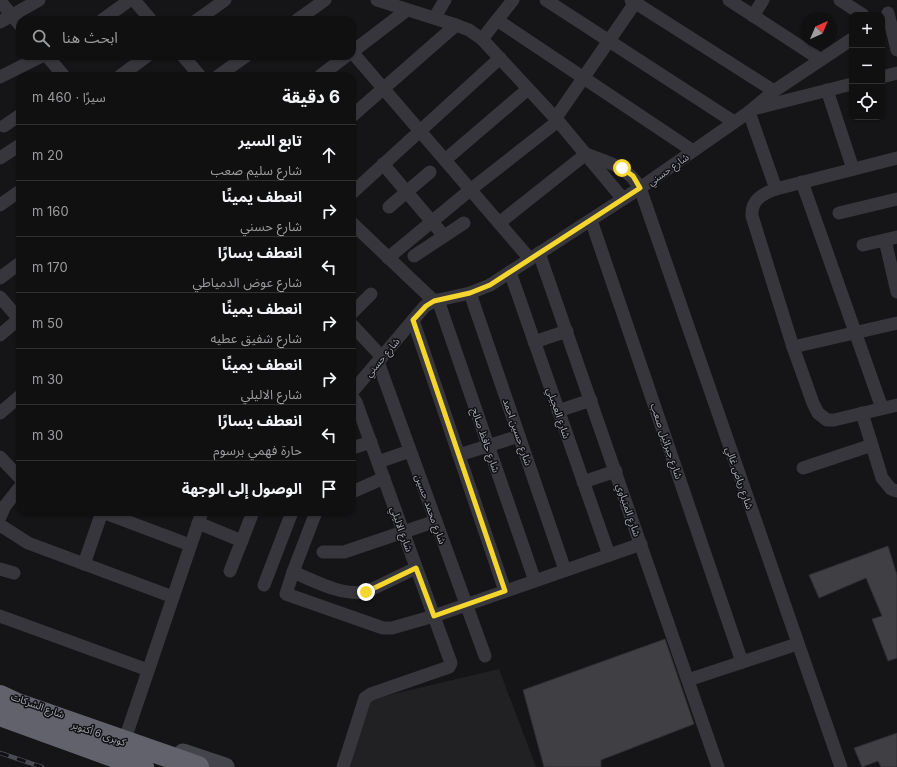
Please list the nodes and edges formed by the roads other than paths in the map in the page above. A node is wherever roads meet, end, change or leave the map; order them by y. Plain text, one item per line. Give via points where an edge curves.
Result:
1 (39, 0) edge
2 (130, 0) edge
3 (134, 0) edge
4 (225, 0) edge
5 (325, 0) edge
6 (377, 0) edge
7 (445, 0) edge
8 (513, 0) edge
9 (546, 0) edge
10 (729, 0) edge
11 (763, 0) edge
12 (840, 0) edge
13 (0, 1) edge
14 (635, 1) edge
15 (407, 10) junction
16 (858, 12) edge
17 (21, 16) edge
18 (108, 16) edge
19 (148, 16) edge
20 (203, 16) edge
21 (303, 16) edge
22 (753, 16) junction
23 (891, 16) edge
24 (435, 17) junction
25 (16, 20) edge
26 (497, 20) junction
27 (0, 22) edge
28 (456, 25) junction
29 (482, 39) junction
30 (609, 41) junction
31 (849, 41) edge
32 (356, 49) edge
33 (897, 50) edge
34 (356, 57) edge
35 (500, 58) junction
36 (40, 60) edge
37 (50, 60) edge
38 (142, 60) edge
39 (186, 60) edge
40 (240, 60) edge
41 (341, 60) edge
42 (821, 60) junction
43 (60, 72) edge
44 (125, 72) edge
45 (197, 72) edge
46 (224, 72) edge
47 (325, 72) edge
48 (897, 73) edge
49 (885, 76) edge
50 (0, 77) edge
51 (583, 78) junction
52 (849, 85) edge
53 (383, 88) junction
54 (528, 89) junction
55 (827, 90) junction
56 (774, 91) junction
57 (751, 110) junction
58 (356, 112) edge
59 (16, 118) edge
60 (556, 120) junction
61 (734, 122) junction
62 (4, 126) dead end
63 (420, 131) junction
64 (16, 148) edge
65 (693, 151) junction
66 (586, 154) junction
67 (0, 158) edge
68 (897, 158) edge
69 (445, 160) junction
70 (384, 164) junction
71 (853, 169) junction
72 (430, 172) dead end
73 (802, 182) junction
74 (640, 188) junction
75 (356, 189) edge
76 (776, 189) junction
77 (470, 190) junction
78 (407, 192) junction
79 (16, 194) edge
80 (623, 199) junction
81 (897, 199) edge
82 (0, 205) edge
83 (389, 207) dead end
84 (839, 213) dead end
85 (591, 220) junction
86 (432, 222) junction
87 (464, 223) dead end
88 (499, 223) junction
89 (356, 227) edge
90 (444, 236) junction
91 (891, 238) edge
92 (863, 245) dead end
93 (414, 256) dead end
94 (535, 256) junction
95 (388, 258) junction
96 (16, 266) edge
97 (510, 272) junction
98 (0, 278) edge
99 (897, 292) edge
100 (470, 293) junction
101 (371, 294) dead end
102 (0, 298) edge
103 (436, 300) junction
104 (356, 310) edge
105 (16, 315) edge
106 (413, 320) junction
107 (16, 322) edge
108 (897, 323) edge
109 (356, 330) edge
110 (567, 331) junction
111 (855, 332) junction
112 (0, 335) edge
113 (534, 342) junction
114 (793, 347) junction
115 (380, 359) junction
116 (356, 387) edge
117 (16, 399) edge
118 (591, 400) junction
119 (356, 402) edge
120 (897, 405) edge
121 (882, 408) junction
122 (558, 411) junction
123 (0, 413) edge
124 (862, 413) junction
125 (519, 436) junction
126 (371, 442) junction
127 (872, 445) junction
128 (488, 446) junction
129 (356, 447) edge
130 (410, 451) junction
131 (459, 455) junction
132 (0, 457) edge
133 (378, 462) junction
134 (803, 468) dead end
135 (616, 471) junction
136 (16, 474) edge
137 (384, 478) junction
138 (583, 482) junction
139 (356, 490) edge
140 (897, 491) edge
141 (16, 492) edge
142 (101, 516) edge
143 (113, 516) edge
144 (251, 516) edge
145 (290, 516) edge
146 (314, 516) edge
147 (0, 517) edge
148 (200, 518) edge
149 (436, 521) junction
150 (0, 525) edge
151 (403, 532) junction
152 (242, 541) junction
153 (641, 544) junction
154 (190, 545) junction
155 (323, 552) dead end
156 (609, 555) junction
157 (84, 564) junction
158 (416, 568) junction
159 (0, 569) edge
160 (566, 570) junction
161 (230, 571) dead end
162 (293, 572) junction
163 (14, 573) dead end
164 (535, 581) junction
165 (264, 585) dead end
166 (505, 591) junction
167 (173, 597) junction
168 (466, 605) junction
169 (0, 616) edge
170 (434, 616) junction
171 (797, 644) junction
172 (485, 656) dead end
173 (742, 662) junction
174 (148, 670) junction
175 (688, 680) junction
176 (0, 686) edge
177 (0, 690) edge
178 (0, 696) edge
179 (0, 715) edge
180 (0, 728) edge
181 (113, 741) junction
182 (124, 767) edge
183 (143, 767) edge
184 (156, 767) edge
185 (198, 767) edge
186 (212, 767) edge
187 (225, 767) edge
188 (343, 767) edge
189 (718, 767) edge
190 (841, 767) edge

1 - 17 street
2 - 18 street
3 - 19 street
4 - 20 street
5 - 21 street
6 - 15 street
7 - 24 street
8 - 26 street
9 - 30 street
10 - 22 street
11 - 22 street
12 - 16 street
13 - 25 street
14 - 30 street
14 - 56 street
15 - 24 street
15 - 32 street
22 - 42 street
23 - 33 street
24 - 28 street
25 - 27 street
26 - 29 street
26 - 51 street
28 - 29 street
28 - 53 street
29 - 35 street
30 - 51 street
30 - 61 street
31 - 42 street, شارع حسني
34 - 53 street
35 - 54 street
35 - 63 street
36 - 50 street
37 - 43 street
38 - 44 street
39 - 45 street
40 - 46 street
41 - 47 street
42 - 56 street, شارع حسني
48 - 49 street
51 - 60 street
51 - 65 street
52 - 55 street
53 - 58 street
53 - 63 street
54 - 60 street
54 - 69 street
55 - 57 street
55 - 71 street
56 - 57 street, شارع حسني
57 - 61 street, شارع حسني
57 - 76 street
59 - 62 street
60 - 66 street
60 - 77 street
61 - 65 street, شارع حسني
63 - 69 street
63 - 70 street
64 - 67 street
65 - 74 street, شارع حسني
66 - 74 street, شارع رياض غالي via 622,168 633,176
66 - 80 street
66 - 88 street
68 - 71 street
69 - 77 street
70 - 75 street
70 - 78 street
71 - 73 street
72 - 78 street
73 - 76 street
73 - 111 street
74 - 80 street, شارع حسني
74 - 171 street, شارع رياض غالي
76 - 114 street via 756,200 751,210
77 - 86 street
77 - 88 street
78 - 83 street
78 - 86 street
79 - 82 street
80 - 85 street, شارع حسني
81 - 84 street
85 - 94 street, شارع حسني
85 - 173 street, شارع جبرائيل صعب
86 - 90 street
86 - 95 street
87 - 90 street
88 - 94 street
89 - 95 street
90 - 93 street
91 - 92 street
91 - 99 street
94 - 97 street, شارع حسني
94 - 110 street, شارع المنياوي
95 - 103 street
96 - 98 street
97 - 100 street, شارع حسني via 490,285
97 - 113 street, شارع العجيلي
100 - 103 street, شارع حسني
100 - 125 street, شارع حسين احمد
101 - 104 street
102 - 105 street
103 - 106 street, شارع حسني via 426,306
103 - 128 street, شارع حافظ صالح
106 - 115 street, شارع حسني
106 - 131 street
107 - 112 street
108 - 111 street
109 - 115 street
110 - 113 street
110 - 118 street, شارع المنياوي
111 - 114 street
111 - 121 street
113 - 122 street, شارع العجيلي
114 - 124 street via 815,409 827,420
115 - 116 street, شارع حسني
115 - 130 street, شارع محمد حسين
117 - 123 street
118 - 122 street
118 - 135 street, شارع المنياوي
119 - 126 street, شارع الاليلي
120 - 121 street
121 - 124 street
122 - 138 street, شارع العجيلي
124 - 127 street
125 - 128 street
125 - 160 street, شارع حسين احمد
126 - 129 street
126 - 133 street, شارع الاليلي
127 - 134 street
127 - 140 street via 885,485
128 - 131 street
128 - 164 street, شارع حافظ صالح
130 - 133 street
130 - 149 street, شارع محمد حسين
131 - 166 street
132 - 136 street
133 - 137 street, شارع الاليلي
135 - 138 street
135 - 153 street, شارع المنياوي
137 - 139 street
137 - 151 street, شارع الاليلي
138 - 156 street, شارع العجيلي
141 - 147 street
142 - 157 street
143 - 154 street
144 - 152 street
145 - 165 street
146 - 162 street
148 - 152 street
148 - 154 street
149 - 151 street
149 - 168 street, شارع محمد حسين
150 - 157 street via 28,543
151 - 155 street via 344,552
151 - 158 street, شارع الاليلي
152 - 161 street
153 - 156 street
153 - 175 street, شارع المنياوي
154 - 167 street
156 - 160 street
157 - 167 street
158 - 162 street via 357,594
158 - 170 street, شارع الاليلي
159 - 163 street
160 - 164 street
162 - 170 street via 286,594 383,628 392,628
164 - 166 street
166 - 168 street
167 - 174 street
168 - 170 street
168 - 172 street, شارع محمد حسين
169 - 174 street
170 - 188 street, شارع الاليلي via 451,662 449,667 365,698
171 - 173 street
171 - 190 street, شارع رياض غالي
173 - 175 street
174 - 181 street
175 - 189 street, شارع المنياوي
176 - 181 main road, شارع الشركات
177 - 186 main road, شارع الشركات
178 - 181 highway, كوبرى 6 أكتوبر
179 - 181 highway
180 - 182 highway
181 - 183 highway
181 - 184 highway
181 - 185 highway, كوبرى 6 أكتوبر
181 - 187 main road, شارع الشركات

